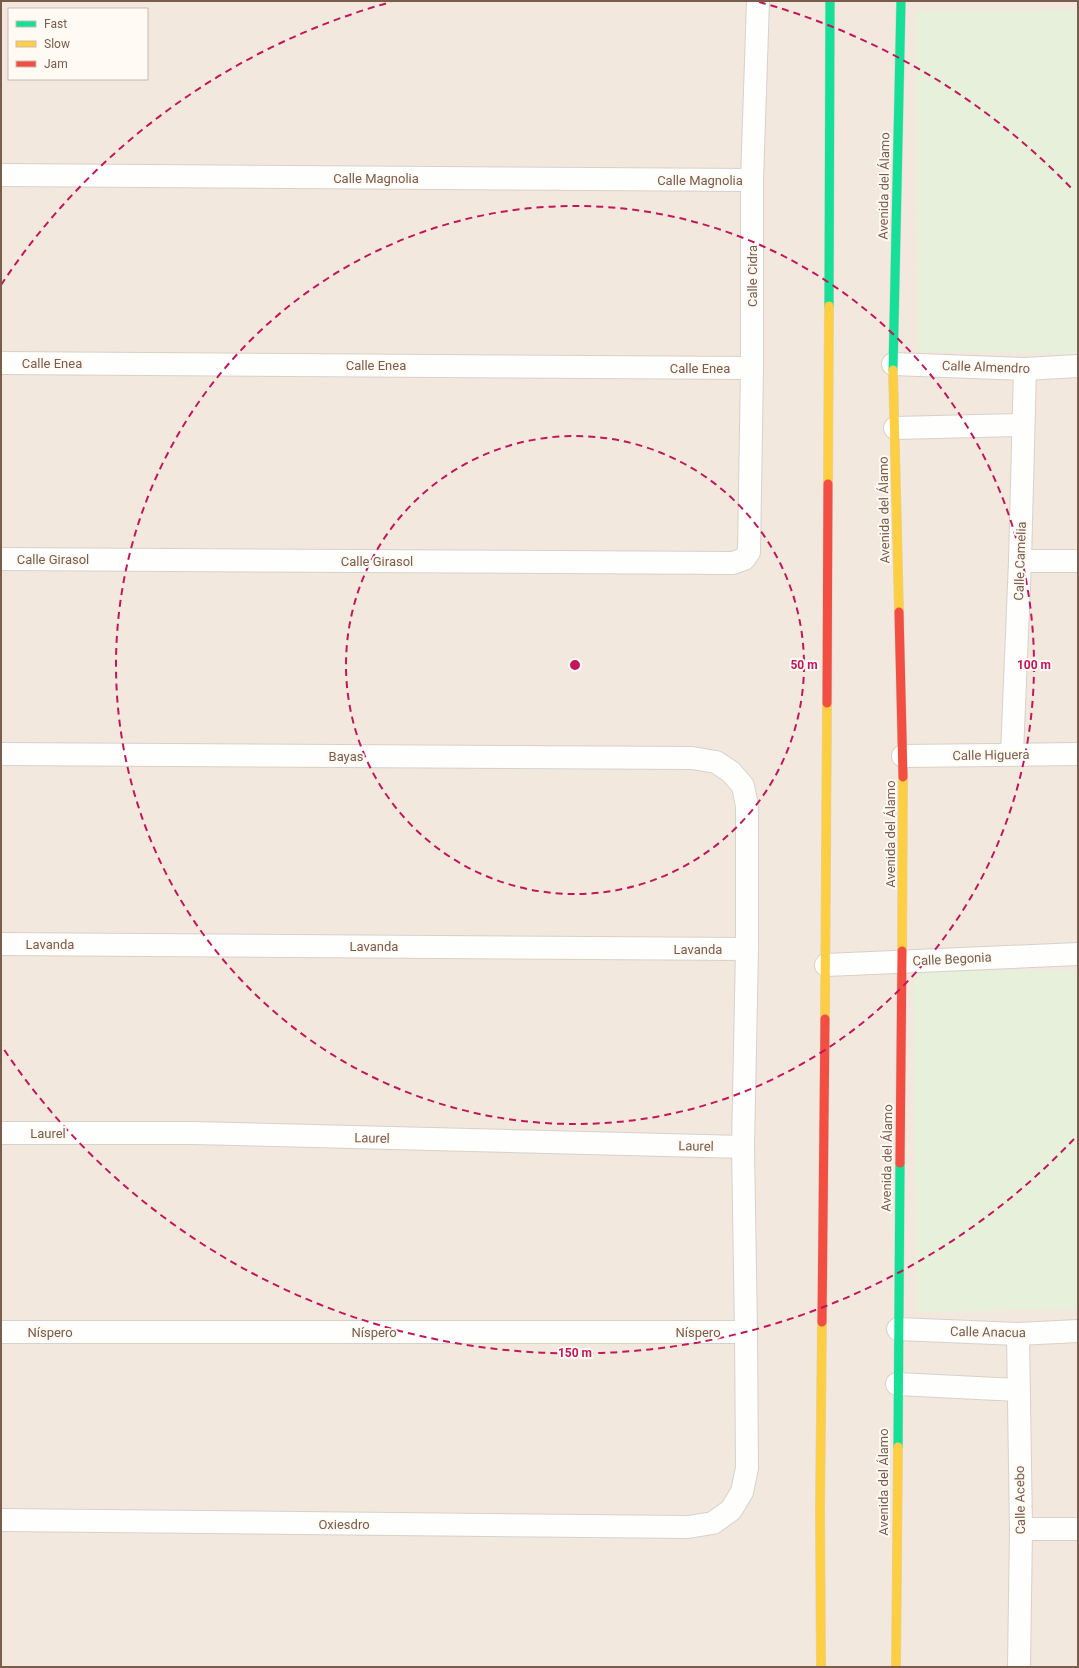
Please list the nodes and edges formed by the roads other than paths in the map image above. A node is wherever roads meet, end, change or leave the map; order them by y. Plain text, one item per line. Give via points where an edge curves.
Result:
1 (758, 1) edge
2 (830, 1) edge
3 (901, 1) edge
4 (1, 175) edge
5 (752, 180) junction
6 (1, 363) edge
7 (893, 364) junction
8 (1078, 366) edge
9 (752, 368) junction
10 (1025, 369) junction
11 (1024, 425) junction
12 (895, 428) junction
13 (749, 552) joint
14 (1, 559) edge
15 (1020, 561) junction
16 (1078, 561) edge
17 (1, 754) edge
18 (1012, 754) junction
19 (1078, 754) edge
20 (904, 756) junction
21 (1, 944) edge
22 (747, 949) junction
23 (1078, 954) edge
24 (903, 962) junction
25 (826, 965) junction
26 (1, 1133) edge
27 (743, 1147) junction
28 (898, 1330) junction
29 (1078, 1331) edge
30 (1, 1332) edge
31 (746, 1332) junction
32 (1018, 1334) junction
33 (897, 1384) junction
34 (1018, 1390) junction
35 (1, 1520) edge
36 (1020, 1529) junction
37 (1078, 1529) edge
38 (821, 1667) edge
39 (896, 1667) edge
40 (1019, 1667) edge

1 - 5 street, Calle Cidra
2 - 25 street
3 - 7 street, Avenida del Álamo
4 - 5 street, Calle Magnolia
5 - 9 street, Calle Cidra
6 - 9 street, Calle Enea
7 - 10 street, Calle Almendro
7 - 12 street, Avenida del Álamo
8 - 10 street, Calle Almendro
9 - 13 street, Calle Cidra
10 - 11 street, Calle Camelia
11 - 12 street
11 - 15 street, Calle Camelia
12 - 20 street, Avenida del Álamo
13 - 14 street, Calle Girasol via 744,559 733,564
15 - 16 street
15 - 18 street, Calle Camelia
17 - 22 street, Bayas via 692,758 716,762 731,772 743,786 747,806
18 - 19 street, Calle Higuera
18 - 20 street, Calle Higuera
20 - 24 street, Avenida del Álamo
21 - 22 street, Lavanda
22 - 27 street, Bayas
23 - 24 street, Calle Begonia
24 - 25 street, Calle Begonia
24 - 28 street, Avenida del Álamo
25 - 38 street via 820,1508
26 - 27 street, Laurel via 193,1134
27 - 31 street, Oxiesdro
28 - 32 street, Calle Anacua
28 - 33 street, Avenida del Álamo
29 - 32 street, Calle Anacua
30 - 31 street, Níspero
31 - 35 street, Oxiesdro via 746,1468 742,1492 731,1510 713,1523 688,1527
32 - 34 street, Calle Acebo
33 - 34 street
33 - 39 street, Avenida del Álamo
34 - 36 street, Calle Acebo
36 - 37 street
36 - 40 street, Calle Acebo

